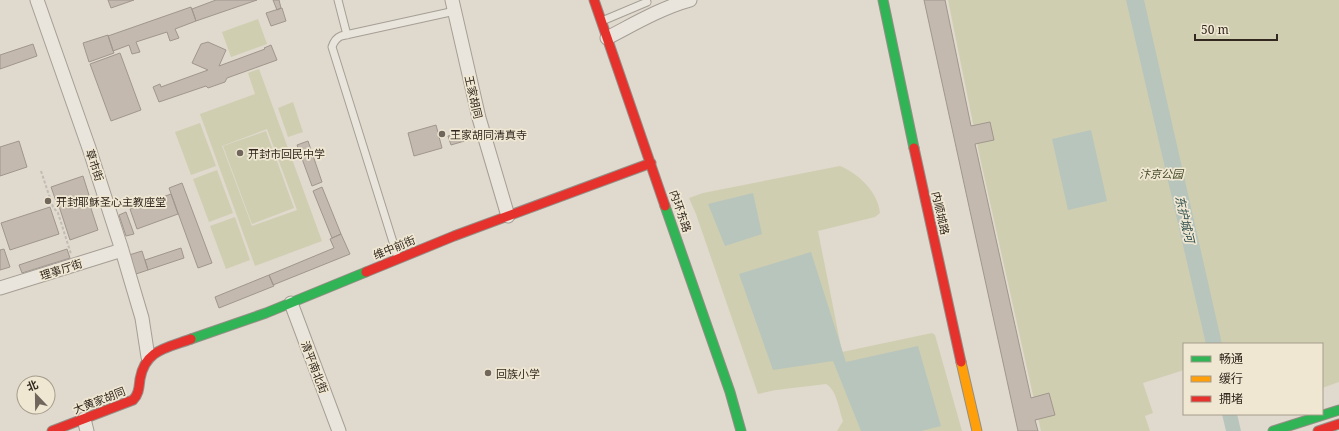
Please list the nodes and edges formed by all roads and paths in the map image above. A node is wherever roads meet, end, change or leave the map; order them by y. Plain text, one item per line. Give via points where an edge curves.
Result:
1 (37, 0) edge
2 (338, 0) edge
3 (594, 0) edge
4 (646, 0) edge
5 (690, 0) edge
6 (883, 0) edge
7 (454, 6) edge
8 (601, 21) junction
9 (347, 35) junction
10 (607, 38) junction
11 (651, 163) junction
12 (41, 171) dead end
13 (508, 216) junction
14 (122, 250) junction
15 (398, 259) junction
16 (74, 265) junction
17 (0, 288) edge
18 (291, 303) junction
19 (148, 357) junction
20 (1339, 410) edge
21 (1339, 424) edge
22 (85, 425) edge
23 (52, 431) edge
24 (339, 431) edge
25 (741, 431) edge
26 (977, 431) edge
27 (1273, 431) edge
28 (1318, 431) edge

1 - 14 street, 草市街
2 - 9 lane
3 - 8 street, 内环东路
4 - 8 lane via 647,2
5 - 10 street via 674,4
6 - 26 street, 内顺城路
7 - 9 lane
7 - 13 street, 王家胡同 via 479,118
8 - 10 street, 内环东路
9 - 15 lane via 337,38 332,47
10 - 11 street, 内环东路
11 - 13 street, 维中前街
11 - 25 street, 内环东路
12 - 16 path via 53,207 58,213
13 - 15 street, 维中前街
14 - 16 street, 理事厅街
14 - 19 street, 草市街 via 142,318
15 - 18 street, 维中前街
16 - 17 street, 理事厅街
18 - 19 street, 维中前街 via 157,351
18 - 24 street, 清平南北街
19 - 22 street, 大黄家胡同 via 143,366 136,397
20 - 27 street
21 - 28 street
22 - 23 street, 大黄家胡同

